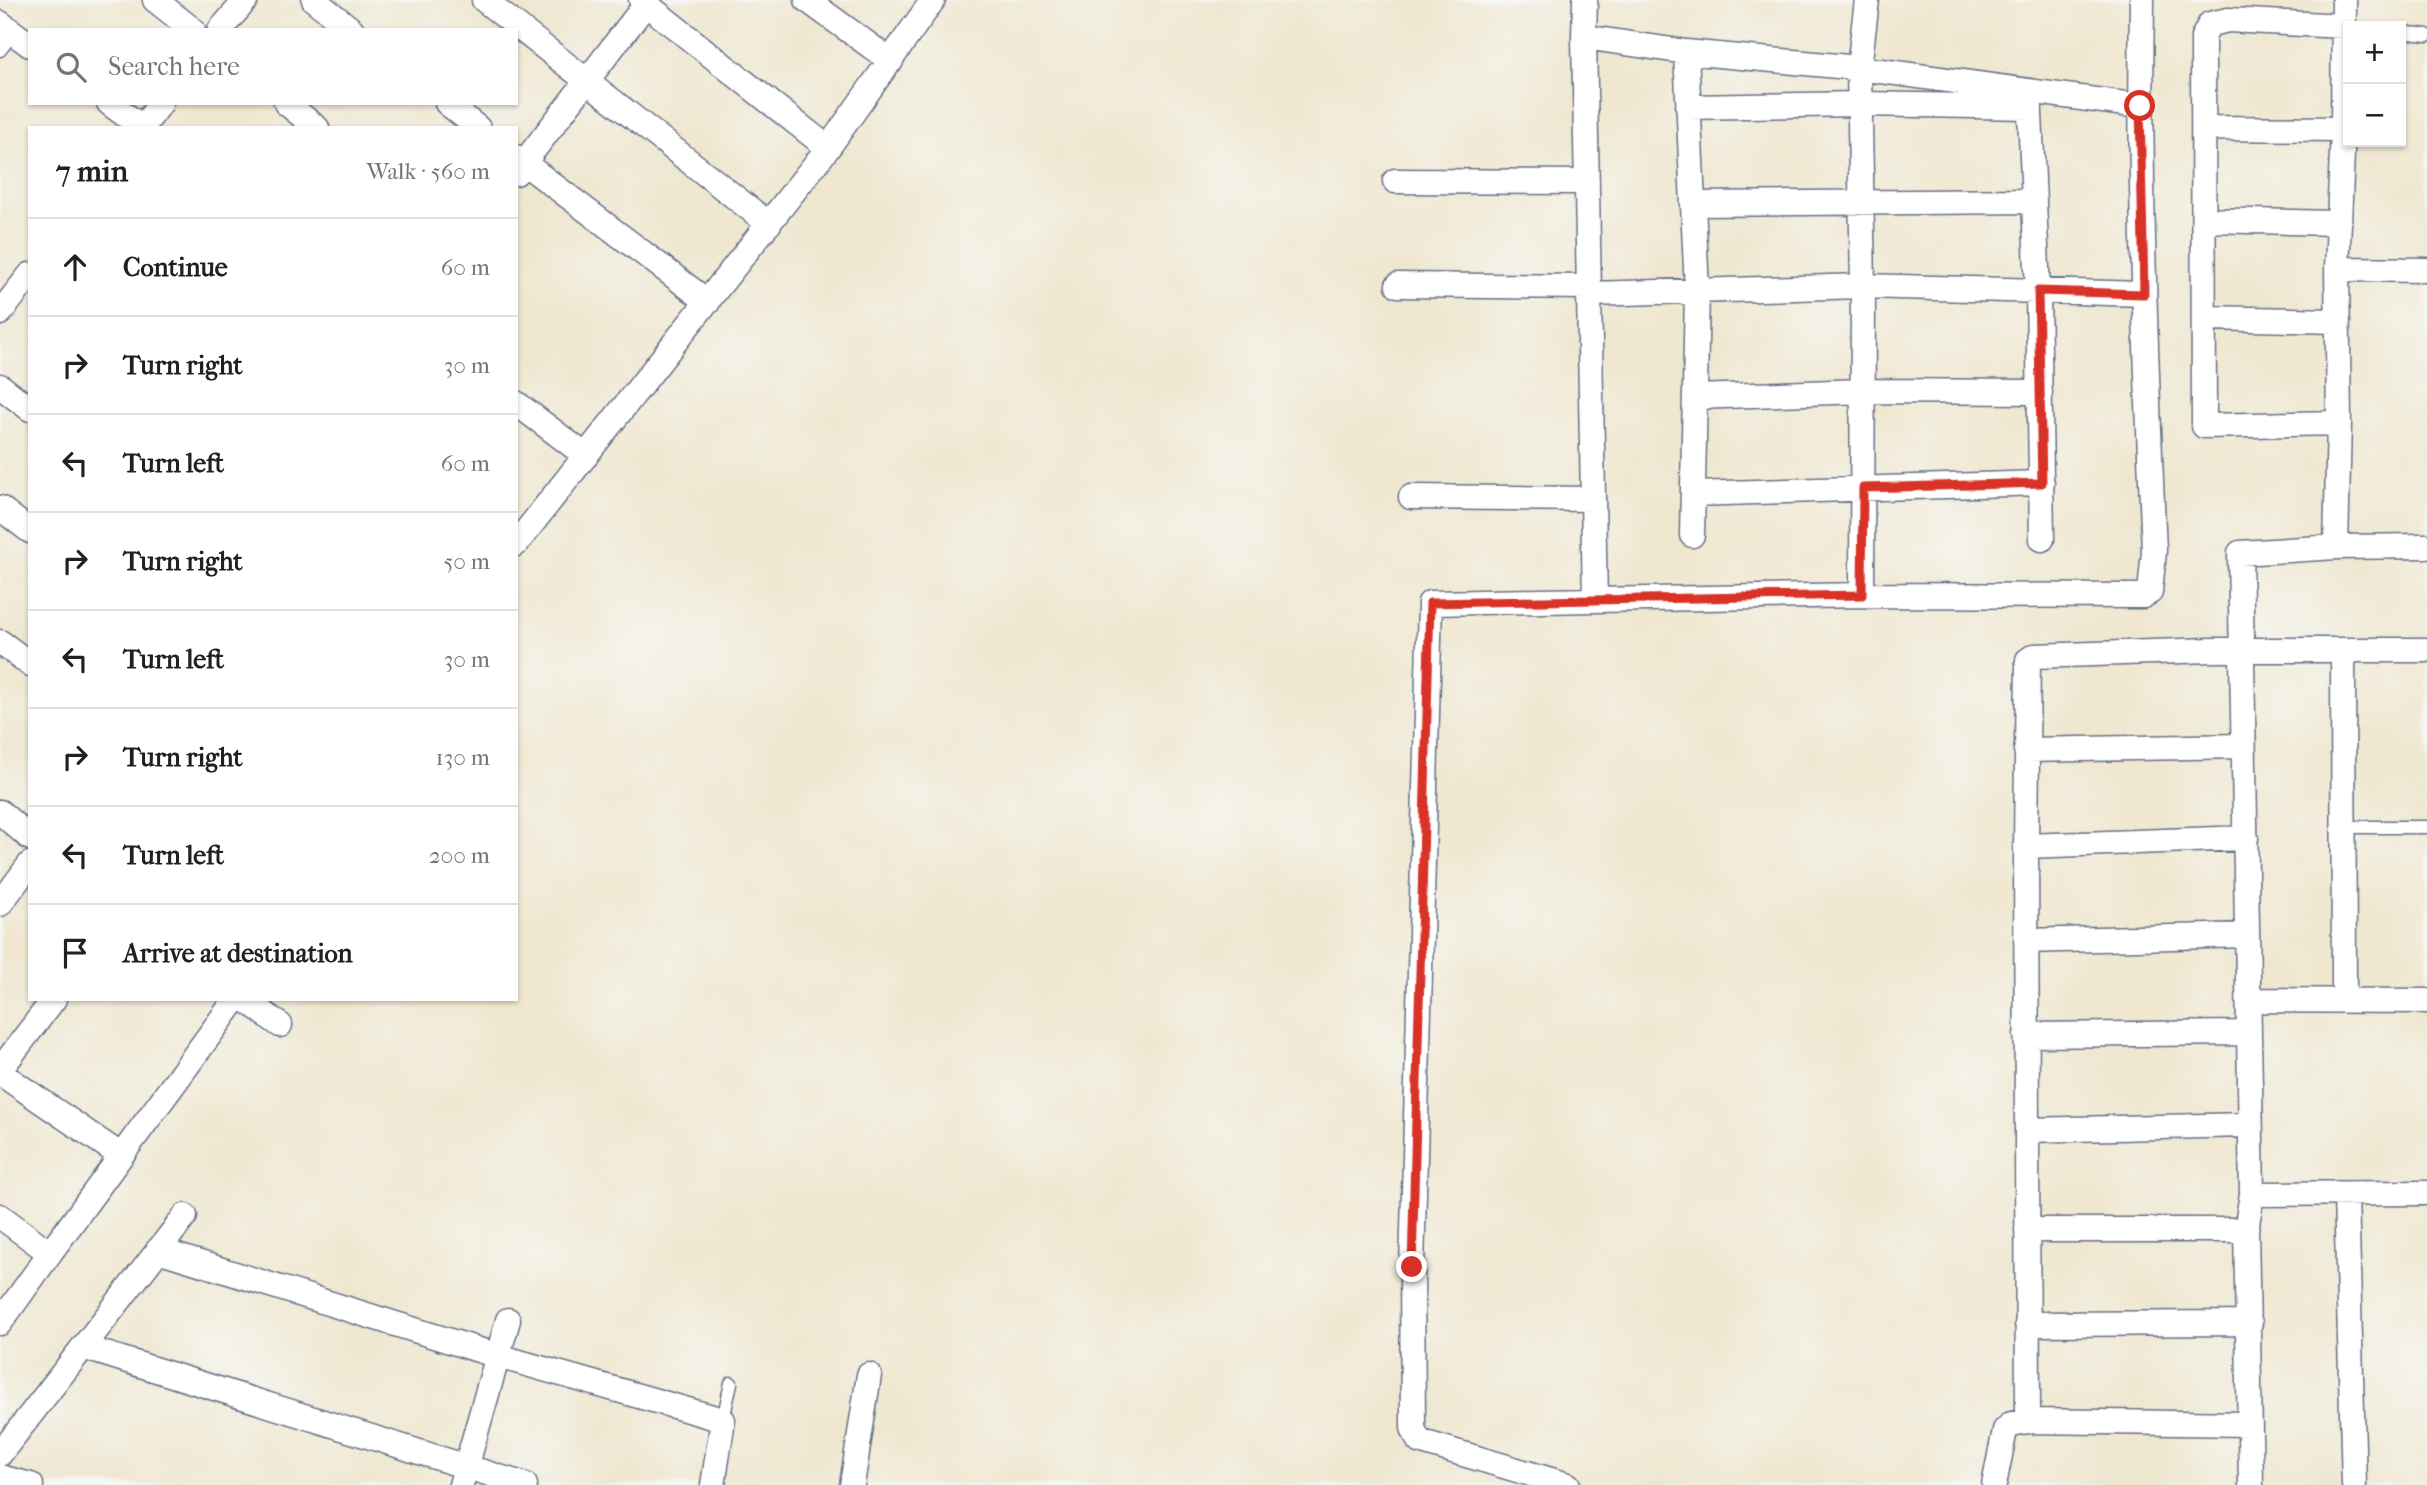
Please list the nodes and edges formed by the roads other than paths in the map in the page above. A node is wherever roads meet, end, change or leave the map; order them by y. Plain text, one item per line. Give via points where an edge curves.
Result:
1 (155, 0) edge
2 (246, 0) edge
3 (314, 0) edge
4 (484, 0) edge
5 (807, 0) edge
6 (933, 0) edge
7 (1585, 0) edge
8 (1867, 0) edge
9 (2142, 0) edge
10 (2344, 0) edge
11 (646, 1) edge
12 (2346, 21) edge
13 (2343, 27) edge
14 (190, 28) edge
15 (222, 28) edge
16 (349, 28) edge
17 (2406, 32) edge
18 (2427, 34) edge
19 (1584, 37) junction
20 (1686, 52) junction
21 (891, 61) junction
22 (1859, 68) junction
23 (587, 81) junction
24 (2029, 99) junction
25 (1860, 104) junction
26 (112, 105) edge
27 (159, 105) edge
28 (288, 105) edge
29 (449, 105) edge
30 (2140, 106) junction
31 (1688, 107) junction
32 (139, 126) edge
33 (144, 126) edge
34 (315, 126) edge
35 (475, 126) edge
36 (2204, 128) junction
37 (2343, 129) joint
38 (828, 148) junction
39 (519, 165) edge
40 (1395, 181) dead end
41 (1587, 181) junction
42 (1861, 201) junction
43 (2034, 201) junction
44 (1693, 204) junction
45 (2204, 219) junction
46 (769, 223) junction
47 (2339, 223) junction
48 (2337, 269) junction
49 (2427, 270) edge
50 (28, 280) edge
51 (1398, 285) dead end
52 (1863, 286) junction
53 (1588, 290) junction
54 (1697, 291) junction
55 (2038, 291) junction
56 (2144, 294) junction
57 (708, 302) junction
58 (0, 312) edge
59 (2205, 318) junction
60 (2337, 321) junction
61 (0, 386) edge
62 (1863, 391) junction
63 (2040, 392) junction
64 (1695, 397) junction
65 (518, 405) edge
66 (28, 407) edge
67 (2339, 423) junction
68 (586, 456) junction
69 (2042, 483) junction
70 (1863, 488) junction
71 (1693, 494) junction
72 (1411, 497) dead end
73 (1592, 499) junction
74 (0, 508) edge
75 (28, 529) edge
76 (1692, 535) dead end
77 (518, 537) edge
78 (2042, 539) dead end
79 (2427, 546) edge
80 (2336, 547) junction
81 (1862, 595) junction
82 (1595, 600) junction
83 (0, 642) edge
84 (2244, 650) junction
85 (2343, 650) junction
86 (2427, 650) edge
87 (28, 663) edge
88 (2243, 746) junction
89 (2026, 750) junction
90 (0, 813) edge
91 (2344, 827) junction
92 (2427, 827) edge
93 (28, 836) edge
94 (2246, 838) junction
95 (2026, 846) junction
96 (28, 867) edge
97 (0, 904) edge
98 (2247, 935) junction
99 (2026, 941) junction
100 (2344, 999) junction
101 (2249, 1000) junction
102 (2427, 1000) edge
103 (53, 1001) edge
104 (235, 1001) edge
105 (248, 1001) edge
106 (280, 1025) dead end
107 (2248, 1032) junction
108 (2026, 1035) junction
109 (0, 1072) edge
110 (2249, 1125) junction
111 (2026, 1130) junction
112 (120, 1155) junction
113 (2427, 1193) edge
114 (2252, 1194) junction
115 (2346, 1194) junction
116 (0, 1216) edge
117 (185, 1216) dead end
118 (2026, 1230) junction
119 (2246, 1230) junction
120 (158, 1250) junction
121 (50, 1254) junction
122 (508, 1320) dead end
123 (0, 1323) edge
124 (2250, 1323) junction
125 (2027, 1324) junction
126 (83, 1347) junction
127 (498, 1356) junction
128 (869, 1375) dead end
129 (731, 1383) dead end
130 (723, 1420) junction
131 (2028, 1421) junction
132 (2250, 1424) junction
133 (0, 1454) edge
134 (464, 1476) edge
135 (0, 1477) edge
136 (2002, 1483) edge
137 (31, 1485) edge
138 (525, 1485) edge
139 (713, 1485) edge
140 (852, 1485) edge
141 (1568, 1485) edge
142 (2251, 1485) edge
143 (2354, 1485) edge

1 - 14 street
2 - 15 street
3 - 16 street
4 - 23 street
5 - 21 street
6 - 21 street
7 - 19 street
8 - 22 street
9 - 30 street
10 - 12 street
11 - 23 street
11 - 38 street
13 - 36 street via 2228,20 2210,24 2203,37
17 - 18 lane
19 - 20 street
19 - 41 street
20 - 22 street
20 - 31 street
21 - 38 street
22 - 24 street
22 - 25 street
23 - 39 street
23 - 46 street
24 - 25 street
24 - 30 street
24 - 43 street
25 - 31 street
25 - 42 street
26 - 32 street
27 - 33 street
28 - 34 street
29 - 35 street
30 - 56 street
31 - 44 street
36 - 37 street
36 - 45 street
37 - 47 street
38 - 46 street
39 - 57 street
40 - 41 street
41 - 53 street
42 - 43 street
42 - 44 street
42 - 52 street
43 - 55 street
44 - 54 street
45 - 47 street
45 - 59 street
46 - 57 street
47 - 48 street
48 - 49 street
48 - 60 street
50 - 58 street
51 - 53 street
52 - 54 street
52 - 55 street
52 - 62 street
53 - 54 street
53 - 73 street
54 - 64 street
55 - 56 street
55 - 63 street
56 - 81 street via 2154,551 2150,592 2143,596
57 - 68 street
59 - 60 street
59 - 67 street via 2204,426
60 - 67 street
61 - 66 street
62 - 63 street
62 - 64 street
62 - 70 street
63 - 69 street
64 - 71 street
65 - 68 street
67 - 80 street
68 - 77 street
69 - 70 street
69 - 78 street
70 - 71 street
70 - 81 street
71 - 76 street
72 - 73 street
73 - 82 street
74 - 75 street
79 - 80 street
80 - 84 street via 2240,553
81 - 82 street
82 - 141 street via 1430,603 1412,1267 1413,1428 1419,1441
83 - 87 street
84 - 85 street
84 - 88 street
84 - 89 street via 2034,656 2027,663
85 - 86 street
85 - 91 street
88 - 89 street
88 - 94 street
89 - 95 street
90 - 93 street
91 - 92 lane
91 - 100 street
94 - 95 street
94 - 98 street
95 - 99 street
96 - 97 street
98 - 99 street
98 - 101 street
99 - 108 street
100 - 101 street
100 - 102 street
101 - 107 street
103 - 109 street
104 - 112 street
105 - 106 street
107 - 108 street
107 - 110 street
108 - 111 street
109 - 112 street
110 - 111 street
110 - 114 street
111 - 118 street
112 - 121 street
113 - 115 street
114 - 115 street
114 - 119 street
115 - 143 street
116 - 121 street
117 - 120 street
118 - 119 street
118 - 125 street
119 - 124 street
120 - 126 street
120 - 127 street
121 - 123 street
122 - 127 street
124 - 125 street
124 - 132 street
125 - 131 street
126 - 133 street
126 - 134 street
127 - 130 street
127 - 134 street
128 - 140 street
129 - 130 lane
130 - 139 street
131 - 132 street
131 - 136 street via 2005,1430
132 - 142 street
134 - 138 street
135 - 137 street

